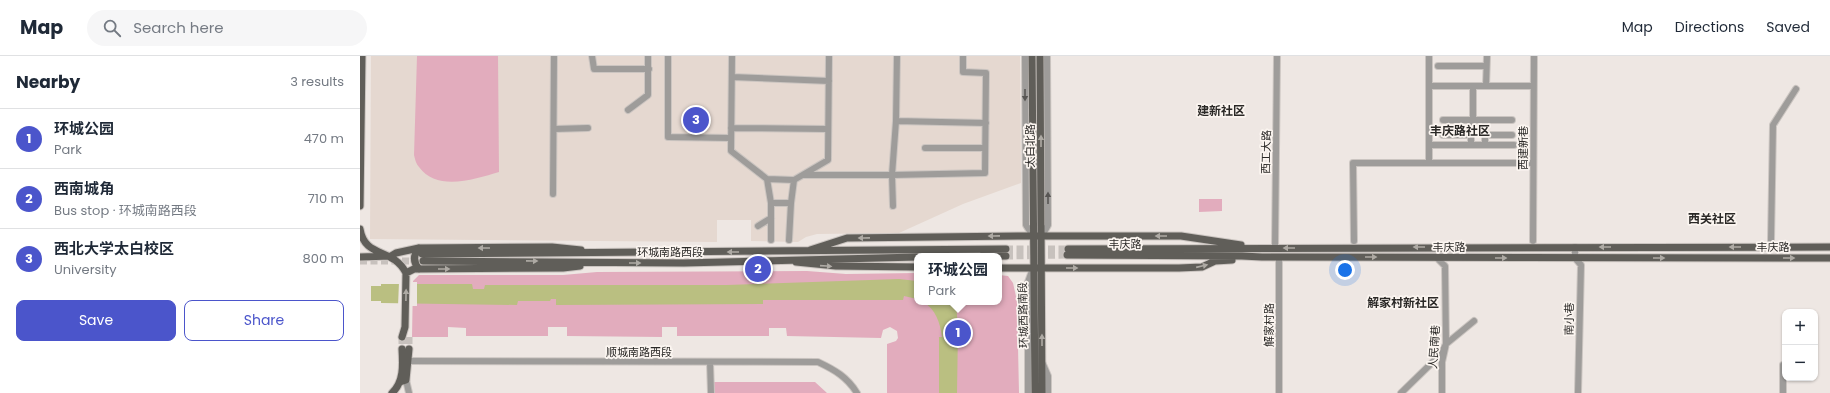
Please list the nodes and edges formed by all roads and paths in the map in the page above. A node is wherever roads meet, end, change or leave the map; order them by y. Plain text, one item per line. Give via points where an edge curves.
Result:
1 (362, 56) edge
2 (554, 56) edge
3 (592, 56) edge
4 (648, 56) edge
5 (668, 56) edge
6 (732, 56) edge
7 (829, 56) edge
8 (897, 56) edge
9 (963, 56) edge
10 (1025, 56) edge
11 (1032, 56) edge
12 (1040, 56) edge
13 (1047, 56) edge
14 (1277, 56) edge
15 (1429, 56) edge
16 (1487, 56) edge
17 (1534, 56) edge
18 (1438, 66) dead end
19 (1486, 66) junction
20 (649, 69) junction
21 (732, 77) junction
22 (829, 81) junction
23 (1429, 86) junction
24 (1473, 86) junction
25 (1486, 86) junction
26 (1533, 86) junction
27 (1796, 89) dead end
28 (628, 110) dead end
29 (1443, 120) dead end
30 (1472, 120) junction
31 (1485, 120) junction
32 (1512, 120) dead end
33 (896, 121) junction
34 (986, 123) junction
35 (588, 128) dead end
36 (732, 128) junction
37 (554, 129) junction
38 (828, 129) junction
39 (1442, 135) dead end
40 (1471, 135) junction
41 (1485, 135) junction
42 (1512, 135) dead end
43 (731, 138) junction
44 (1429, 145) junction
45 (1471, 145) junction
46 (1485, 145) junction
47 (1514, 145) dead end
48 (924, 148) dead end
49 (985, 148) junction
50 (1429, 163) junction
51 (1533, 163) junction
52 (803, 175) junction
53 (892, 175) junction
54 (768, 179) junction
55 (794, 180) junction
56 (553, 194) dead end
57 (771, 203) junction
58 (791, 203) junction
59 (360, 206) edge
60 (893, 206) dead end
61 (771, 218) junction
62 (758, 226) dead end
63 (360, 229) edge
64 (1033, 236) junction
65 (1042, 236) junction
66 (771, 240) dead end
67 (789, 240) dead end
68 (1771, 240) dead end
69 (1354, 241) dead end
70 (1532, 241) dead end
71 (1575, 247) junction
72 (1830, 247) edge
73 (1272, 248) junction
74 (802, 252) junction
75 (1000, 253) tunnel mouth
76 (422, 254) junction
77 (360, 256) edge
78 (391, 256) junction
79 (914, 257) edge
80 (1262, 257) junction
81 (1279, 257) junction
82 (1437, 258) junction
83 (1575, 258) junction
84 (1830, 258) edge
85 (788, 261) junction
86 (596, 262) junction
87 (914, 267) edge
88 (1002, 268) edge
89 (1034, 268) junction
90 (1042, 268) junction
91 (419, 269) junction
92 (406, 275) junction
93 (1474, 321) dead end
94 (405, 337) tunnel mouth
95 (1446, 344) junction
96 (408, 361) junction
97 (1042, 361) junction
98 (710, 362) junction
99 (1028, 373) junction
100 (403, 381) junction
101 (1783, 381) edge
102 (1035, 390) edge
103 (392, 393) edge
104 (409, 393) edge
105 (711, 393) edge
106 (857, 393) edge
107 (1028, 393) edge
108 (1042, 393) edge
109 (1048, 393) edge
110 (1279, 393) edge
111 (1401, 393) edge
112 (1442, 393) edge
113 (1578, 393) edge
114 (1783, 393) edge

1 - 59 main road
2 - 37 street
3 - 20 street via 594,69
4 - 20 street
5 - 43 street via 668,137
6 - 21 street
7 - 22 street
8 - 33 street
9 - 34 street via 963,72 986,73
10 -> 64 street via 1026,225
11 - 64 main road, 太白北路
65 -> 12 main road, 太白北路
65 -> 13 street via 1048,225
14 - 73 street, 西工大路
15 - 23 street
16 - 19 street
17 - 26 street, 西建新巷
18 - 19 street
19 - 25 street
20 - 28 street via 648,95
21 - 22 street
21 - 36 street
22 - 38 street
23 - 24 street
23 - 44 street
24 - 25 street
24 - 30 street
25 - 26 street
26 - 51 street, 西建新巷
27 - 68 street via 1773,125
29 - 30 street
30 - 31 street
30 - 40 street
31 - 32 street
31 - 41 street
33 - 34 street
33 - 53 street
34 - 49 street
35 - 37 street
36 - 38 street
36 - 43 street
37 - 56 street
38 - 52 street via 828,160
39 - 40 street
40 - 45 street
41 - 42 street
41 - 46 street
43 - 54 street via 731,151
44 - 45 street
44 - 50 street
45 - 46 street
46 - 47 street
48 - 49 street
49 - 53 street via 985,174
50 - 51 street
50 - 69 street via 1353,163
51 - 70 street, 西建新巷
52 - 53 street
52 - 55 street
53 - 60 street
54 - 55 street
54 - 57 street
55 - 58 street
57 - 58 street
57 - 61 street
58 - 67 street
61 - 62 street
61 - 66 street
63 - 78 main road via 363,240 372,249
64 - 65 main road
64 -> 74 main road via 847,238
64 - 89 main road, 太白北路
73 -> 65 main road via 1181,236
65 - 90 main road, 环城西路南段
72 -> 71 main road, 丰庆路
71 -> 73 main road, 丰庆路
71 - 83 street, 南小巷
73 - 80 main road, 丰庆路 via 1068,252
74 - 75 main road, 环城南路西段 via 1006,252
74 -> 76 main road, 环城南路西段
76 - 78 main road, 环城南路西段 via 396,252
76 -> 86 main road, 环城南路西段
76 - 91 main road via 414,257 414,263
77 - 78 main road, 环城南路西段
78 - 92 main road via 403,267
79 - 85 main road, 环城南路西段
80 - 81 main road, 丰庆路
90 -> 80 main road via 1202,267 1215,262
81 -> 82 main road, 丰庆路
81 - 110 street, 解家村路
82 -> 83 main road, 丰庆路
82 - 95 street, 人民南巷 via 1445,266
83 -> 84 main road, 丰庆路
83 - 113 street, 南小巷 via 1580,265
86 -> 85 main road, 环城南路西段
85 -> 87 main road via 836,266
91 -> 86 main road via 562,268
88 - 89 main road
89 - 90 main road
89 - 99 street, 环城西路南段 via 1028,282
89 - 102 main road, 环城西路南段
97 -> 90 main road, 环城西路南段
91 - 92 main road via 414,269
94 -> 92 main road
93 - 95 street
95 - 111 street via 1441,354
95 - 112 street, 人民南巷 via 1442,362
96 - 98 street, 顺城南路西段
96 - 100 main road
96 - 100 main road via 406,349
97 - 108 main road, 环城西路南段
97 - 109 street, 环城西路南段 via 1048,376
98 - 105 street
98 - 106 street, 顺城南路西段 via 818,362 835,369 850,381
99 - 102 street
99 - 107 street, 环城西路南段
100 - 103 main road
100 - 104 street
101 - 114 street

